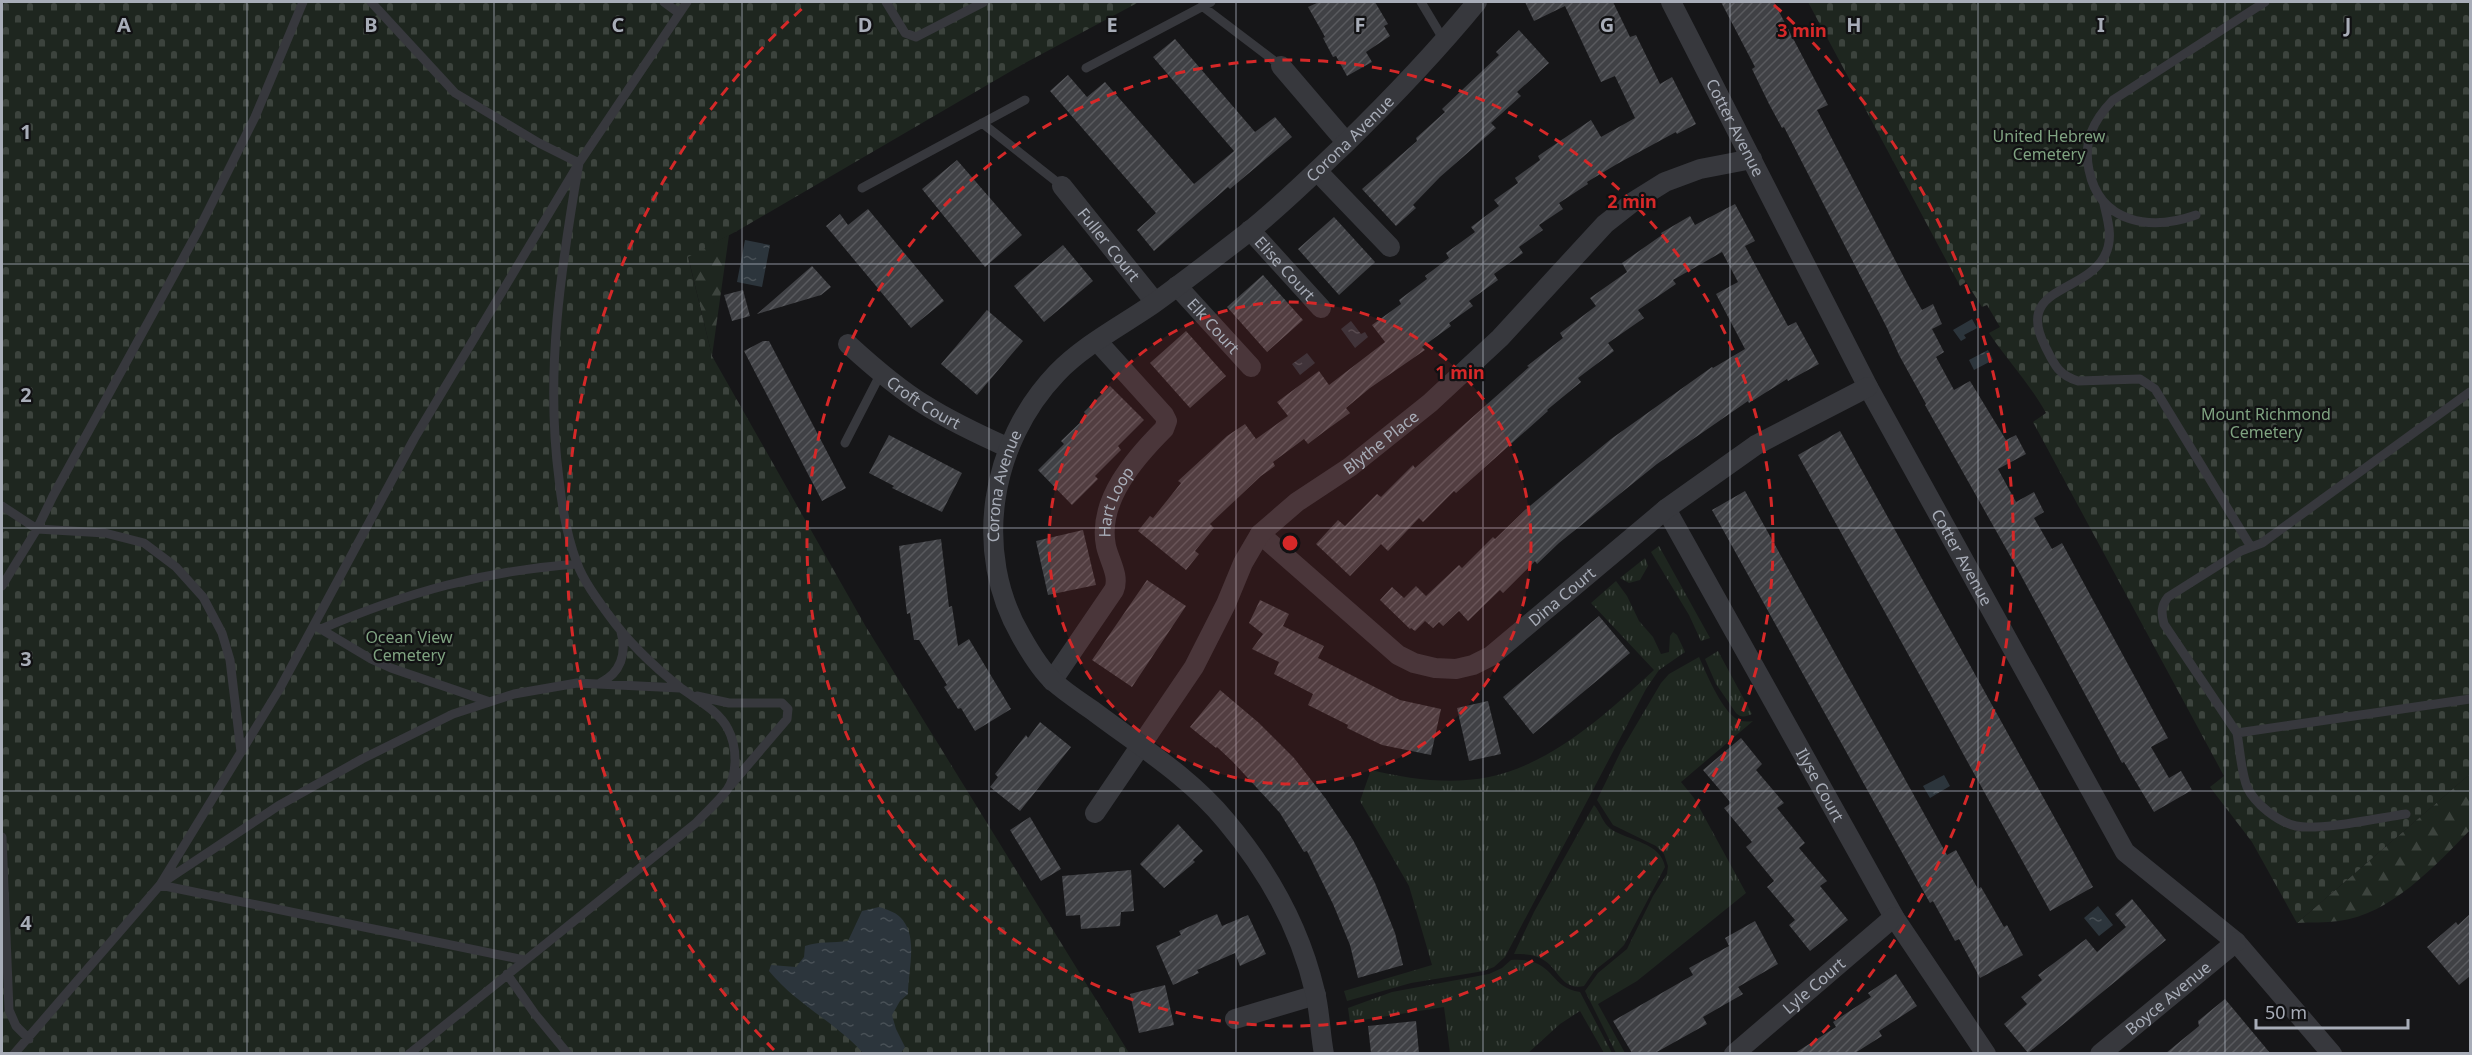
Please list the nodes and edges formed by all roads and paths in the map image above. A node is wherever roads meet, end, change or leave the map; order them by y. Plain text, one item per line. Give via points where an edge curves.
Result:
1 (303, 2) edge
2 (371, 2) edge
3 (664, 2) edge
4 (687, 2) edge
5 (886, 2) edge
6 (984, 2) edge
7 (1421, 2) edge
8 (1477, 2) edge
9 (1671, 2) edge
10 (2265, 2) edge
11 (1206, 4) edge
12 (679, 13) junction
13 (1445, 42) junction
14 (1281, 66) joint
15 (1086, 68) dead end
16 (1024, 100) dead end
17 (982, 123) junction
18 (1346, 142) junction
19 (1752, 159) junction
20 (579, 163) junction
21 (1317, 171) junction
22 (1062, 186) joint
23 (862, 188) dead end
24 (2104, 204) junction
25 (2196, 215) dead end
26 (1250, 230) junction
27 (1389, 247) dead end
28 (1177, 286) junction
29 (1155, 302) junction
30 (1321, 309) dead end
31 (1097, 341) junction
32 (848, 344) dead end
33 (1251, 367) dead end
34 (881, 373) junction
35 (1868, 387) junction
36 (2470, 392) edge
37 (845, 443) dead end
38 (1009, 448) junction
39 (2, 506) edge
40 (1666, 508) junction
41 (37, 529) junction
42 (1260, 534) junction
43 (2251, 547) junction
44 (577, 564) junction
45 (2, 586) edge
46 (317, 627) junction
47 (621, 629) junction
48 (1052, 681) junction
49 (597, 684) junction
50 (681, 688) junction
51 (690, 694) junction
52 (2470, 699) edge
53 (490, 702) junction
54 (2237, 733) junction
55 (1142, 746) junction
56 (241, 752) junction
57 (728, 788) junction
58 (1095, 813) dead end
59 (2406, 814) dead end
60 (2, 837) edge
61 (160, 885) junction
62 (1894, 918) junction
63 (2236, 942) junction
64 (4, 944) edge
65 (524, 960) junction
66 (507, 974) junction
67 (1316, 995) junction
68 (1235, 1019) dead end
69 (29, 1039) junction
70 (14, 1053) edge
71 (409, 1053) edge
72 (568, 1053) edge
73 (1324, 1053) edge
74 (1734, 1053) edge
75 (1986, 1053) edge
76 (2100, 1053) edge
77 (2332, 1053) edge

1 - 41 lane via 250,127 198,231
2 - 20 lane via 455,93
3 - 12 lane
4 - 12 lane
5 - 6 lane via 905,33 916,37
7 - 13 lane
8 - 13 street, Corona Avenue
9 - 19 street, Cotter Avenue
10 - 24 lane via 2113,100 2098,115 2088,136 2086,157 2091,179
11 - 14 lane
11 - 15 lane
12 - 20 lane
13 - 18 street, Corona Avenue
14 - 18 street
16 - 17 lane
17 - 22 lane
17 - 23 lane
18 - 21 street, Corona Avenue
19 - 35 street, Cotter Avenue
19 - 42 street, Blythe Place via 1700,169 1665,182 1605,224 1500,338 1430,403
20 - 44 lane via 556,325 553,395 562,507
20 - 46 lane via 414,439
21 - 26 street, Corona Avenue
21 - 27 street
22 - 29 street, Fuller Court
24 - 25 lane via 2122,217 2147,223
24 - 43 lane via 2110,229 2103,259 2041,306 2037,331 2060,373 2068,378 2140,379 2155,389
26 - 28 street, Corona Avenue
26 - 30 street, Elise Court
28 - 29 street, Corona Avenue
28 - 33 street, Elk Court
29 - 31 street, Corona Avenue
31 - 38 street, Corona Avenue via 1057,373 1038,396
31 - 48 street, Hart Loop via 1167,421 1127,473 1106,517 1106,545 1116,580 1114,590
32 - 34 street, Croft Court
34 - 37 lane
34 - 38 street, Croft Court via 962,427
35 - 40 street, Dina Court via 1756,445
35 - 63 street, Cotter Avenue via 2125,852
36 - 43 lane via 2262,543
38 - 48 street, Corona Avenue via 995,499 996,565 1014,624
39 - 41 lane
40 - 42 street, Dina Court via 1505,646 1473,665 1456,669 1425,665 1398,655
40 - 62 street, Ilyse Court
41 - 45 lane
41 - 56 lane via 105,533 144,543 176,567 203,597 222,633 230,660
42 - 55 street, Blythe Place via 1194,667
43 - 54 lane via 2168,597 2161,614
44 - 46 lane via 470,578
44 - 47 lane
46 - 53 lane via 381,664
46 - 56 lane
47 - 49 lane via 622,658 613,673
47 - 50 lane via 644,657
48 - 55 street, Corona Avenue
49 - 50 lane
49 - 53 lane via 514,694
50 - 51 lane
51 - 57 lane via 717,713 728,728 735,747
51 - 57 lane via 729,703 782,703 788,709 787,719
52 - 54 lane
53 - 61 lane via 453,714 278,806
54 - 59 lane via 2248,787 2268,812 2294,826 2312,828
55 - 58 street, Blythe Place
55 - 67 street, Corona Avenue via 1192,786 1249,849 1293,925
56 - 61 lane
57 - 65 lane via 696,823
60 - 64 lane
61 - 65 lane
61 - 69 lane
62 - 74 street, Lyle Court
62 - 75 street, Ilyse Court
63 - 76 street, Boyce Avenue
63 - 77 street, Cotter Avenue
64 - 69 lane via 9,1010 16,1026
65 - 66 lane
66 - 71 lane
66 - 72 lane
67 - 68 street
67 - 73 street, Corona Avenue
69 - 70 lane

